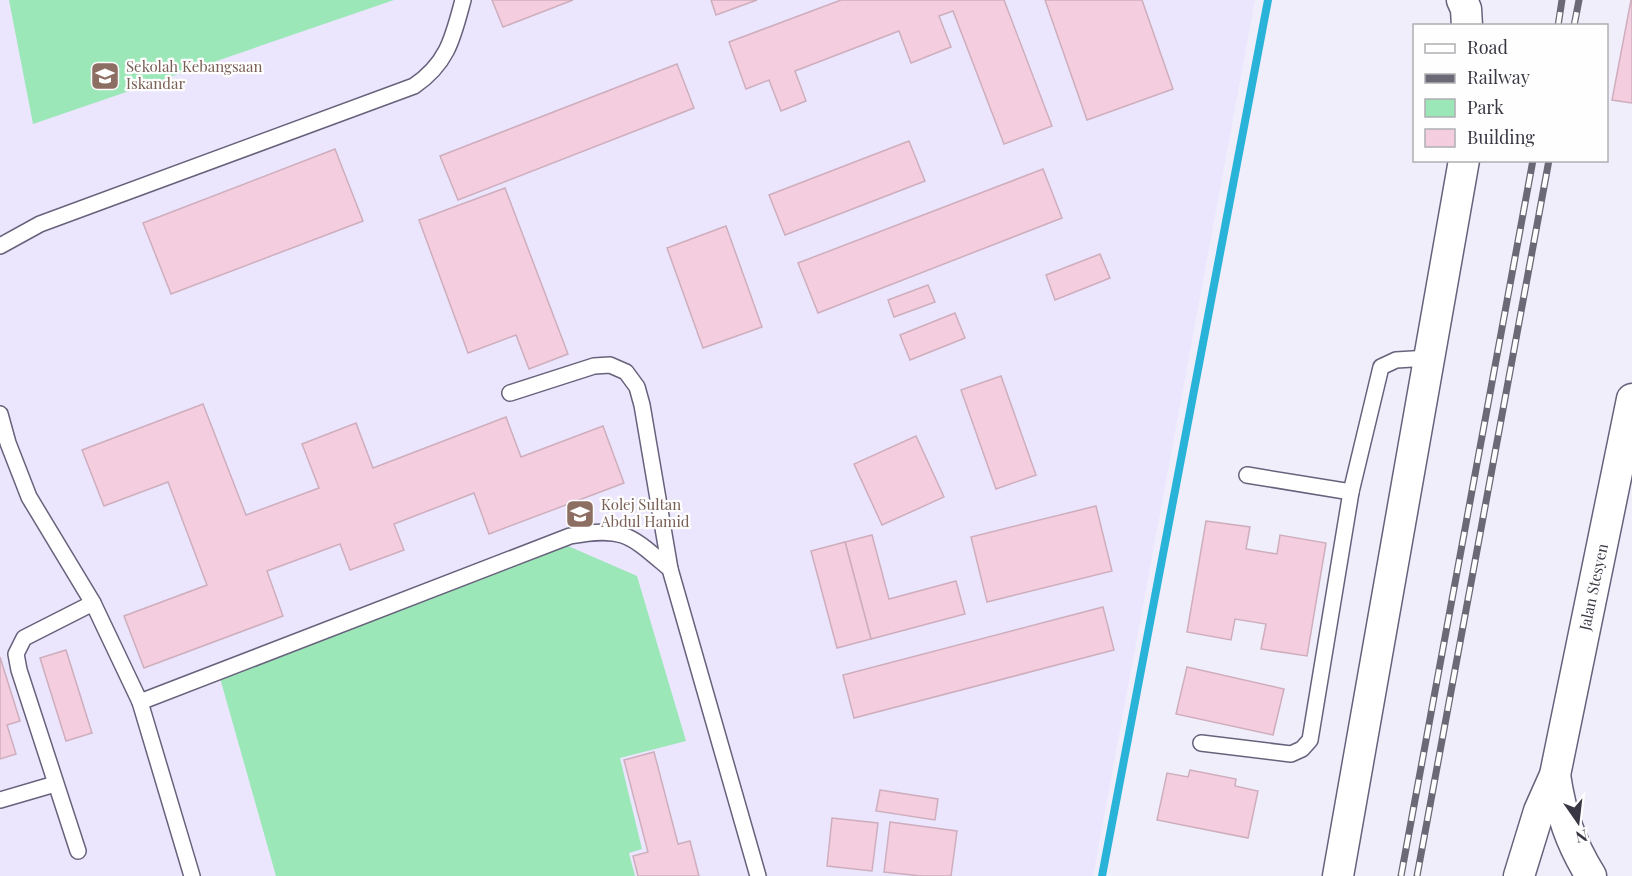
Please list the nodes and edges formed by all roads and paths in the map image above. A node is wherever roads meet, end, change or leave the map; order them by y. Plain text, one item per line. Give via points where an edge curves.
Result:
1 (463, 0) edge
2 (1462, 0) edge
3 (1467, 24) edge
4 (1464, 162) edge
5 (0, 246) edge
6 (1429, 358) junction
7 (510, 393) dead end
8 (1632, 399) edge
9 (0, 414) edge
10 (1247, 475) dead end
11 (1350, 492) junction
12 (670, 569) junction
13 (93, 603) junction
14 (140, 702) junction
15 (1201, 742) dead end
16 (1555, 775) junction
17 (55, 784) junction
18 (0, 800) edge
19 (78, 851) dead end
20 (192, 876) edge
21 (758, 876) edge
22 (1338, 876) edge
23 (1518, 876) edge
24 (1591, 876) edge

1 - 5 lane via 445,55 414,86 40,224
2 - 3 street
4 - 6 street
6 - 11 lane via 1395,360 1381,367
6 - 22 street
7 - 12 lane via 594,366 610,365 626,372 637,387 642,405
8 - 16 street, Jalan Stesyen
9 - 13 lane via 29,497
10 - 11 lane
11 - 15 lane via 1310,740 1291,754
12 - 14 lane via 635,540 616,532 570,536
12 - 21 lane
13 - 14 lane
13 - 17 lane via 24,638 16,654
14 - 20 lane
16 - 23 street
16 - 24 street via 1569,834
17 - 18 lane
17 - 19 lane

